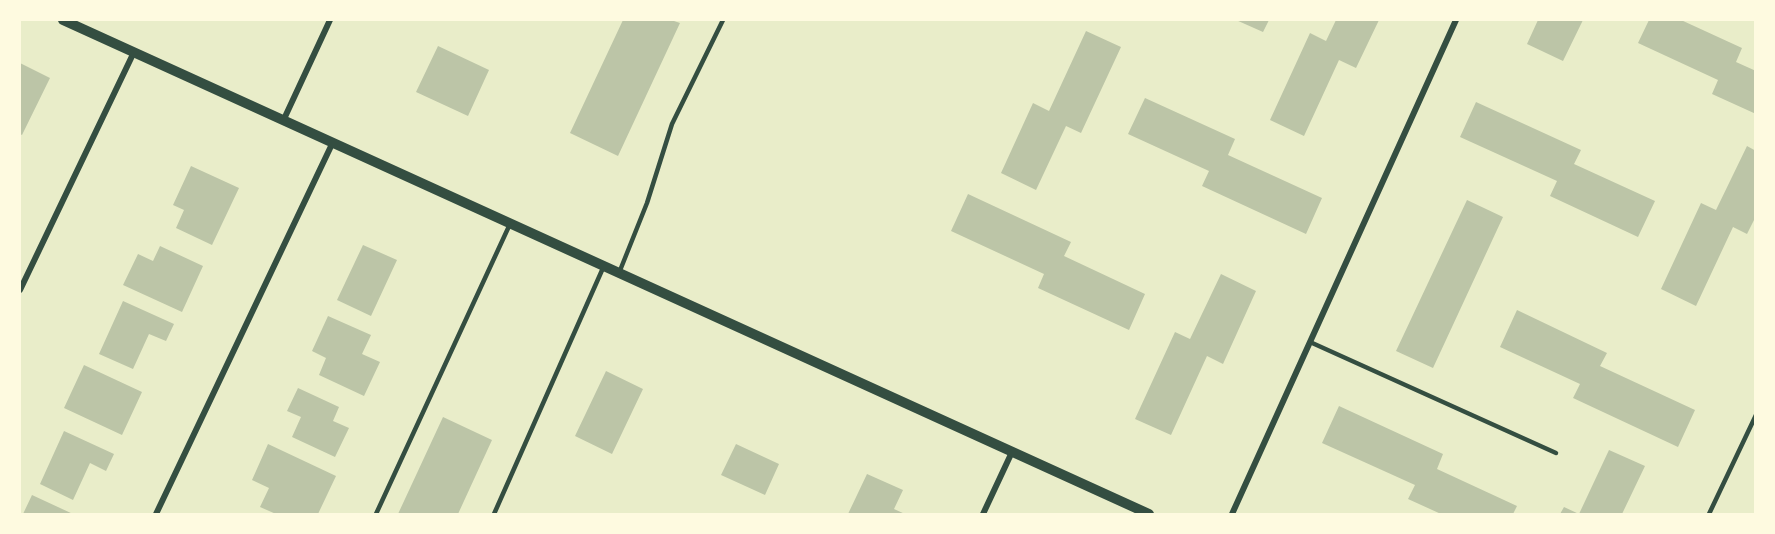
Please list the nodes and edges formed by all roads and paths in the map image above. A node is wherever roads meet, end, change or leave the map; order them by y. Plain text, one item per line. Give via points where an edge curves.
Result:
1 (63, 20) edge
2 (330, 20) edge
3 (723, 20) edge
4 (1456, 20) edge
5 (134, 51) junction
6 (284, 119) junction
7 (333, 142) junction
8 (510, 224) junction
9 (604, 266) junction
10 (619, 273) junction
11 (20, 290) edge
12 (1310, 342) junction
13 (1755, 415) edge
14 (1012, 452) junction
15 (1556, 453) dead end
16 (156, 514) edge
17 (376, 514) edge
18 (494, 514) edge
19 (983, 514) edge
20 (1149, 514) edge
21 (1232, 514) edge
22 (1709, 514) edge

1 - 5 street
2 - 6 street
3 - 10 lane via 672,124
4 - 12 street
5 - 6 street
5 - 11 street
6 - 7 street
7 - 8 street
7 - 16 street
8 - 9 street
8 - 17 lane
9 - 10 street
9 - 18 lane
10 - 14 street
12 - 15 lane
12 - 21 street
13 - 22 lane
14 - 19 street
14 - 20 street

